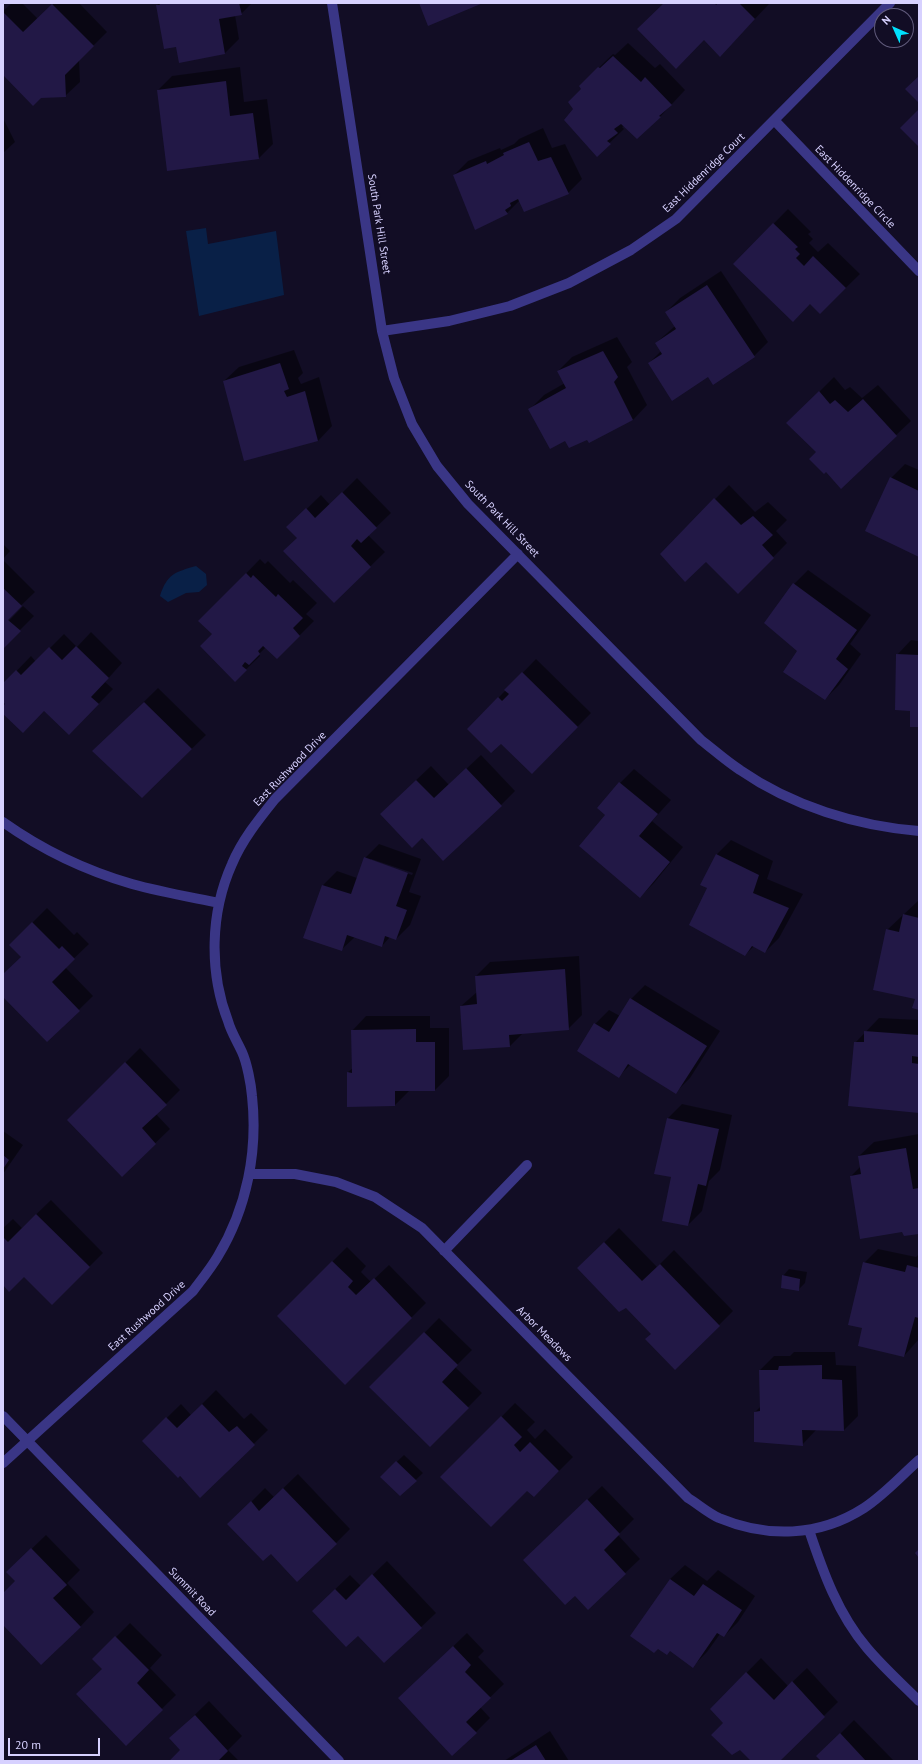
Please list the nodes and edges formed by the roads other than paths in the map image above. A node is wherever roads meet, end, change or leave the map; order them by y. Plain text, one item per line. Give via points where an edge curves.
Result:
1 (332, 3) edge
2 (890, 3) edge
3 (775, 121) junction
4 (919, 271) edge
5 (382, 331) junction
6 (518, 554) junction
7 (3, 822) edge
8 (919, 831) edge
9 (219, 903) junction
10 (527, 1166) dead end
11 (250, 1174) junction
12 (444, 1251) junction
13 (3, 1416) edge
14 (28, 1440) junction
15 (919, 1460) edge
16 (3, 1462) edge
17 (808, 1530) junction
18 (919, 1701) edge
19 (339, 1761) edge

1 - 5 street, South Park Hill Street
2 - 3 street, East Hiddenridge Court
3 - 4 street, East Hiddenridge Circle
3 - 5 street, East Hiddenridge Court via 676,219 631,250 569,283 510,306 449,321
5 - 6 street, South Park Hill Street via 394,378 412,424 438,466 468,504
6 - 8 street, South Park Hill Street via 701,740 740,770 789,798 835,815 889,828
6 - 9 street, East Rushwood Drive via 275,799 252,828 232,865
7 - 9 street via 23,836 80,865 132,884
9 - 11 street, East Rushwood Drive via 214,946 218,988 228,1022 243,1054 252,1095 254,1137
10 - 12 street
11 - 12 street, Arbor Meadows via 303,1176 336,1182 375,1197 422,1228
11 - 14 street, East Rushwood Drive via 237,1219 218,1257 193,1291
12 - 17 street, Arbor Meadows via 688,1498 717,1517 750,1529 785,1532
13 - 14 street, Summit Road
14 - 16 street, East Rushwood Drive
14 - 19 street, Summit Road
15 - 17 street, Arbor Meadows via 864,1508 840,1521
17 - 18 street via 828,1585 852,1628 867,1648

